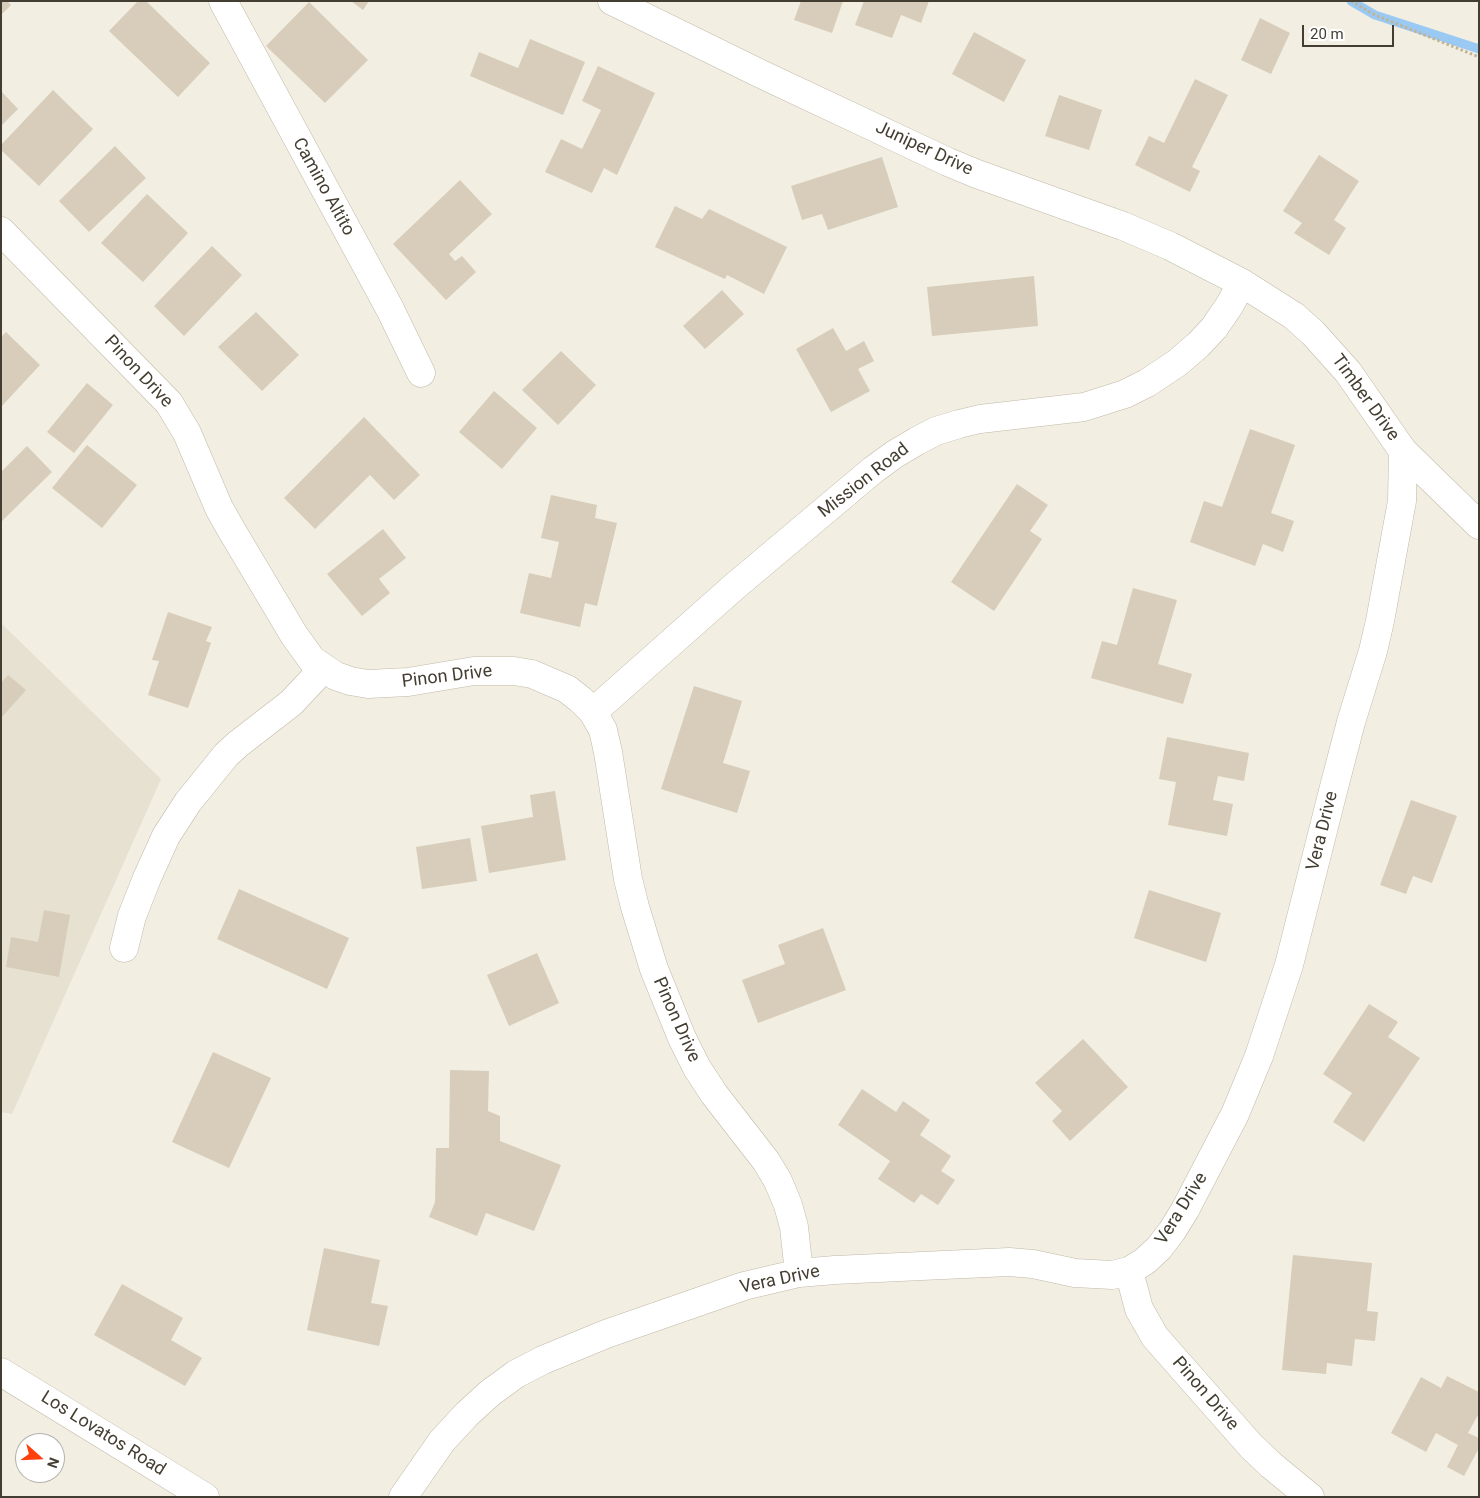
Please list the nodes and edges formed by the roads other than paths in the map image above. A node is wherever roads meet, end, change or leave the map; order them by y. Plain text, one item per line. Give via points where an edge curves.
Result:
1 (223, 1) edge
2 (612, 1) edge
3 (1, 231) edge
4 (1242, 283) junction
5 (421, 373) dead end
6 (1403, 451) junction
7 (1479, 524) edge
8 (323, 669) junction
9 (593, 712) junction
10 (124, 948) dead end
11 (1129, 1271) junction
12 (799, 1273) junction
13 (1, 1372) edge
14 (205, 1497) edge
15 (403, 1497) edge
16 (1310, 1497) edge

1 - 5 street, Camino Altito via 390,309
2 - 4 street, Juniper Drive via 948,162 1123,226 1178,249
3 - 8 street, Pinon Drive via 169,403 187,433 232,531 303,649
4 - 6 street, Timber Drive via 1294,316 1314,333 1348,372
4 - 9 street, Mission Road via 1230,306 1198,345 1147,383 1125,394 1084,407 959,424 917,440 895,454 735,586
6 - 7 street, Timber Drive
6 - 11 street, Vera Drive via 1402,501 1377,636 1289,965 1270,1023 1248,1086 1185,1210 1159,1248
8 - 9 street, Pinon Drive via 350,681 368,684 408,682 474,671 514,671 532,674 567,689
8 - 10 street via 291,704 226,755 188,802 166,836 150,870 132,916
9 - 12 street, Pinon Drive via 603,730 628,879 654,969 698,1068 778,1182 794,1227
11 - 12 street, Vera Drive via 1095,1275 1009,1262
11 - 16 street, Pinon Drive via 1139,1309 1155,1337 1251,1446
12 - 15 street, Vera Drive via 744,1286 606,1334 516,1374 467,1414 442,1442
13 - 14 street, Los Lovatos Road

